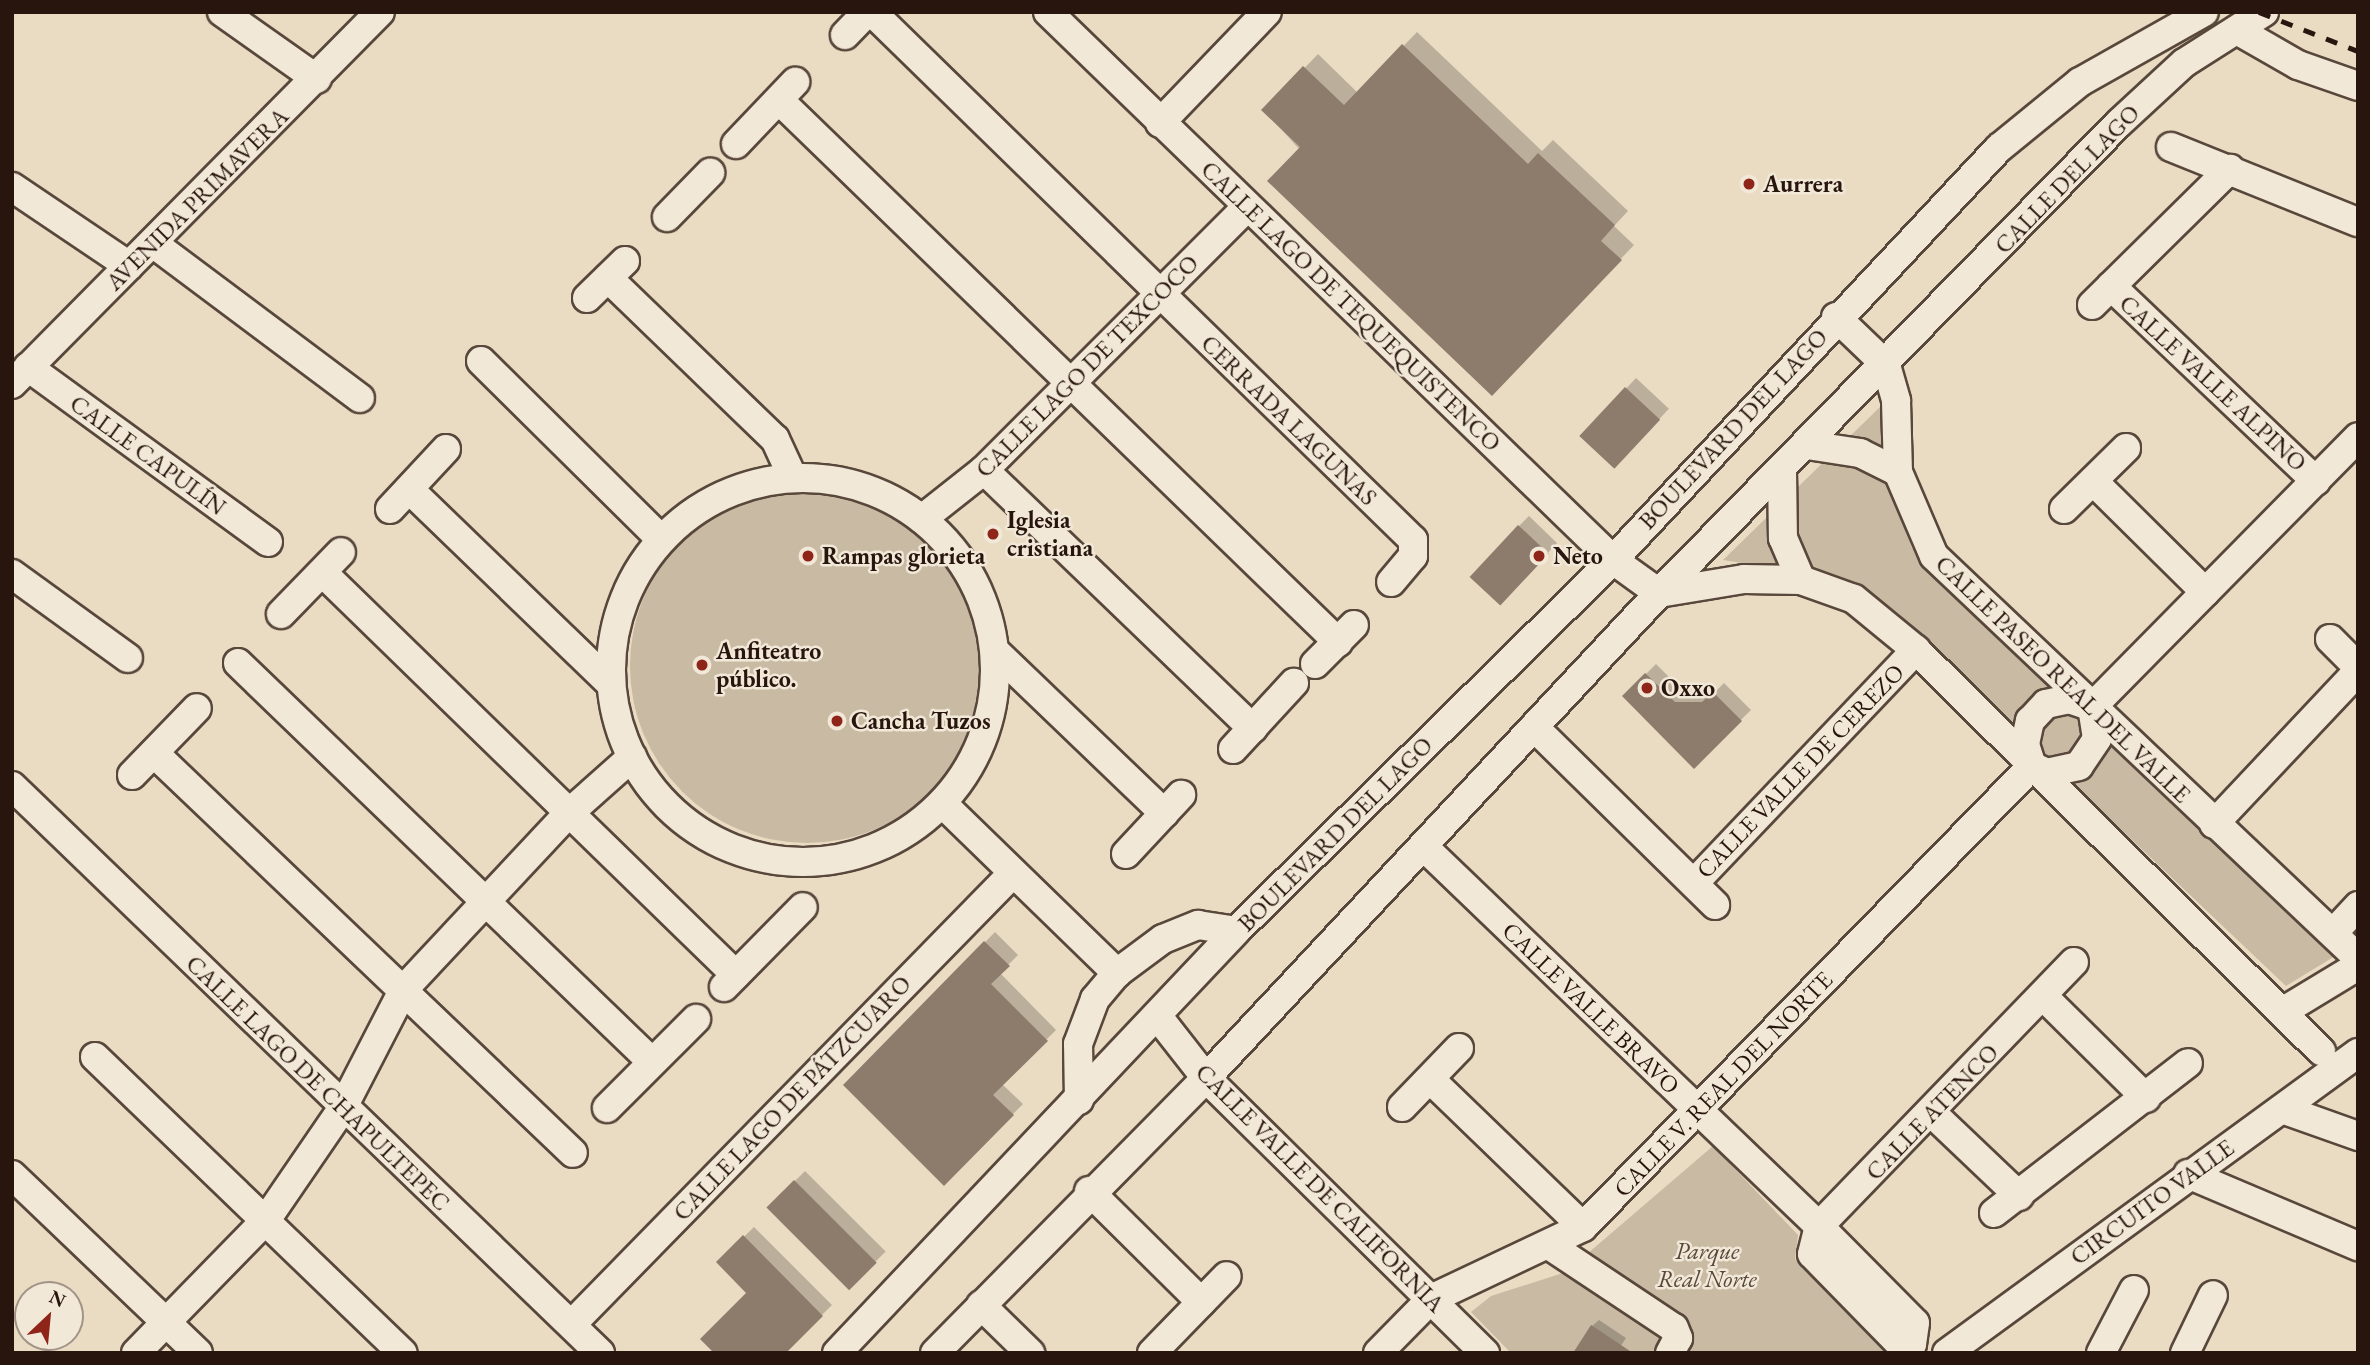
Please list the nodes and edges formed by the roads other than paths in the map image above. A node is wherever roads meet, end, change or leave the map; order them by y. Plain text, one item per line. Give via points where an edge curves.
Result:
1 (222, 12) edge
2 (380, 12) edge
3 (869, 12) edge
4 (1048, 12) edge
5 (1267, 12) edge
6 (2204, 12) edge
7 (2264, 12) edge
8 (2236, 30) junction
9 (845, 35) dead end
10 (2162, 36) junction
11 (2184, 64) junction
12 (317, 79) junction
13 (2358, 86) edge
14 (1160, 123) junction
15 (736, 144) dead end
16 (2171, 147) dead end
17 (2230, 169) junction
18 (710, 173) dead end
19 (12, 187) edge
20 (1246, 208) junction
21 (667, 217) dead end
22 (2358, 222) edge
23 (154, 244) junction
24 (129, 266) junction
25 (1159, 295) junction
26 (587, 298) dead end
27 (1836, 317) junction
28 (481, 361) dead end
29 (1886, 365) junction
30 (20, 376) edge
31 (1072, 382) junction
32 (360, 398) dead end
33 (2358, 437) edge
34 (1807, 445) junction
35 (2126, 448) dead end
36 (446, 449) dead end
37 (984, 470) junction
38 (1782, 470) junction
39 (1898, 472) junction
40 (793, 478) junction
41 (2093, 481) junction
42 (2316, 481) junction
43 (2064, 509) dead end
44 (922, 519) junction
45 (661, 539) junction
46 (268, 542) dead end
47 (341, 552) dead end
48 (1613, 560) junction
49 (323, 573) junction
50 (12, 574) edge
51 (1801, 580) junction
52 (1391, 582) dead end
53 (2205, 592) junction
54 (1659, 593) junction
55 (281, 614) dead end
56 (2330, 639) dead end
57 (994, 650) junction
58 (1916, 650) junction
59 (128, 658) dead end
60 (237, 664) dead end
61 (1315, 664) dead end
62 (2358, 669) edge
63 (1294, 683) dead end
64 (611, 684) junction
65 (2092, 707) junction
66 (197, 708) dead end
67 (1534, 727) junction
68 (155, 752) junction
69 (632, 757) junction
70 (2032, 766) junction
71 (132, 775) dead end
72 (12, 786) edge
73 (943, 804) junction
74 (568, 814) junction
75 (2214, 824) junction
76 (1424, 847) junction
77 (1126, 854) dead end
78 (1013, 873) junction
79 (1694, 884) junction
80 (486, 902) junction
81 (1714, 905) dead end
82 (2358, 906) edge
83 (803, 907) dead end
84 (1236, 931) junction
85 (2333, 933) junction
86 (2358, 958) edge
87 (2074, 962) dead end
88 (2358, 965) edge
89 (1118, 973) junction
90 (404, 989) junction
91 (2043, 996) junction
92 (2282, 1012) junction
93 (1159, 1018) junction
94 (696, 1019) dead end
95 (1459, 1048) dead end
96 (2321, 1051) dead end
97 (2358, 1053) edge
98 (95, 1057) dead end
99 (652, 1062) junction
100 (2188, 1063) dead end
101 (1206, 1077) junction
102 (1431, 1080) junction
103 (2146, 1098) junction
104 (1079, 1100) junction
105 (1402, 1107) dead end
106 (607, 1108) dead end
107 (342, 1109) junction
108 (2282, 1109) junction
109 (1698, 1111) junction
110 (1933, 1114) junction
111 (2358, 1136) edge
112 (573, 1153) dead end
113 (2188, 1174) junction
114 (12, 1175) edge
115 (1089, 1191) junction
116 (2019, 1196) junction
117 (1994, 1213) dead end
118 (266, 1220) junction
119 (1819, 1226) joint
120 (1583, 1227) junction
121 (2358, 1246) edge
122 (1552, 1247) junction
123 (1227, 1276) dead end
124 (2134, 1290) dead end
125 (2213, 1295) dead end
126 (1431, 1299) junction
127 (1201, 1303) junction
128 (981, 1305) junction
129 (167, 1323) junction
130 (572, 1324) junction
131 (136, 1353) edge
132 (198, 1353) edge
133 (402, 1353) edge
134 (600, 1353) edge
135 (837, 1353) edge
136 (935, 1353) edge
137 (1030, 1353) edge
138 (1152, 1353) edge
139 (1378, 1353) edge
140 (1485, 1353) edge
141 (1670, 1353) edge
142 (1947, 1353) edge
143 (2101, 1353) edge
144 (2185, 1353) edge

1 - 12 street
2 - 12 street, AVENIDA PRIMAVERA
3 - 9 street
3 - 25 street, CERRADA LAGUNAS
4 - 14 street, CALLE LAGO DE TEQUEQUISTENCO
5 - 14 street
6 - 10 street, CALLE DEL LAGO
7 - 8 street, CALLE DEL LAGO
8 - 11 street, CALLE DEL LAGO
8 - 13 street via 2298,65
10 - 11 street
10 - 27 street, CALLE DEL LAGO via 2080,82 1999,148
11 - 29 street, CALLE DEL LAGO
12 - 23 street, AVENIDA PRIMAVERA
14 - 20 street, CALLE LAGO DE TEQUEQUISTENCO
15 - 31 street via 787,91
16 - 17 street
17 - 22 street
17 - 42 street, CALLE VALLE ALPINO via 2101,295
18 - 21 street
19 - 24 street
20 - 25 street, CALLE LAGO DE TEXCOCO
20 - 48 street, CALLE LAGO DE TEQUEQUISTENCO
23 - 24 street, AVENIDA PRIMAVERA
23 - 32 street
24 - 30 street, AVENIDA PRIMAVERA
25 - 31 street, CALLE LAGO DE TEXCOCO
25 - 52 street, CERRADA LAGUNAS via 1416,547
26 - 40 street via 617,269 775,439
27 - 29 street
27 - 48 street, BOULEVARD DEL LAGO
28 - 45 street
29 - 34 street
29 - 39 street, CALLE PASEO REAL DEL VALLE via 1896,401
30 - 46 street, CALLE CAPULÍN
31 - 37 street, CALLE LAGO DE TEXCOCO
31 - 61 street via 1346,634
33 - 42 street
34 - 38 street
34 - 39 street via 1860,453
35 - 41 street
36 - 64 street via 401,500
37 - 44 street, CALLE LAGO DE TEXCOCO
37 - 63 street via 1243,739
38 - 51 street via 1783,538
38 - 54 street
39 - 65 street, CALLE PASEO REAL DEL VALLE via 1934,556
40 - 44 street via 861,488
40 - 45 street via 744,487 700,508
41 - 43 street
41 - 53 street
42 - 53 street
44 - 57 street via 955,552 979,591
45 - 64 street via 627,595 614,632
47 - 49 street
48 - 54 street, CALLE LAGO DE TEQUEQUISTENCO
48 - 84 street, BOULEVARD DEL LAGO
49 - 55 street
49 - 74 street
50 - 59 street
51 - 54 street via 1744,579
51 - 58 street via 1854,599
53 - 65 street
54 - 67 street
56 - 62 street
57 - 73 street via 989,725 971,767
57 - 77 street via 1172,804
58 - 70 street
58 - 79 street, CALLE VALLE DE CEREZO
60 - 80 street
62 - 75 street
64 - 69 street
65 - 70 street via 2098,731 2091,755 2064,773
65 - 70 street via 2069,699 2038,712 2025,744
65 - 75 street, CALLE PASEO REAL DEL VALLE
66 - 68 street
67 - 76 street
67 - 79 street, CALLE VALLE DE CEREZO
68 - 71 street
68 - 90 street
69 - 73 street via 657,795 691,826 731,849 776,860 822,862 866,852 908,833
69 - 74 street
70 - 92 street
70 - 109 street, CALLE V. REAL DEL NORTE
72 - 107 street, CALLE LAGO DE CHAPULTEPEC
73 - 78 street
74 - 80 street
74 - 83 street via 730,981
75 - 85 street, CALLE PASEO REAL DEL VALLE
76 - 101 street
76 - 109 street, CALLE VALLE BRAVO
78 - 89 street
78 - 130 street, CALLE LAGO DE PÁTZCUARO
79 - 81 street
80 - 90 street
80 - 99 street
82 - 85 street
84 - 89 street via 1198,925 1163,939
84 - 93 street, BOULEVARD DEL LAGO
85 - 86 street, CALLE PASEO REAL DEL VALLE
87 - 91 street, CALLE ATENCO
88 - 92 street
89 - 104 street via 1095,999 1078,1044
90 - 107 street
90 - 112 street
91 - 103 street
91 - 110 street, CALLE ATENCO
92 - 96 street
93 - 101 street, CALLE VALLE DE CALIFORNIA
93 - 104 street, BOULEVARD DEL LAGO
94 - 99 street
95 - 102 street
97 - 108 street, CIRCUITO VALLE
98 - 118 street
99 - 106 street
100 - 103 street
101 - 115 street
101 - 126 street, CALLE VALLE DE CALIFORNIA
102 - 105 street
102 - 120 street
103 - 116 street
104 - 135 street, BOULEVARD DEL LAGO
107 - 118 street
107 - 130 street, CALLE LAGO DE CHAPULTEPEC
108 - 111 street
108 - 113 street, CIRCUITO VALLE
109 - 119 street, CALLE VALLE BRAVO
109 - 120 street, CALLE V. REAL DEL NORTE
110 - 116 street
110 - 119 street, CALLE ATENCO
113 - 121 street
113 - 142 street, CIRCUITO VALLE
114 - 129 street
115 - 127 street
115 - 128 street
116 - 117 street
118 - 129 street
118 - 133 street
120 - 122 street, CALLE V. REAL DEL NORTE
122 - 126 street, CALLE V. REAL DEL NORTE
122 - 141 street via 1674,1328 1678,1338
123 - 127 street
124 - 143 street
125 - 144 street
126 - 139 street, CALLE V. REAL DEL NORTE
126 - 140 street, CALLE VALLE DE CALIFORNIA
127 - 138 street
128 - 136 street
128 - 137 street
129 - 131 street
129 - 132 street
130 - 134 street, CALLE LAGO DE CHAPULTEPEC

